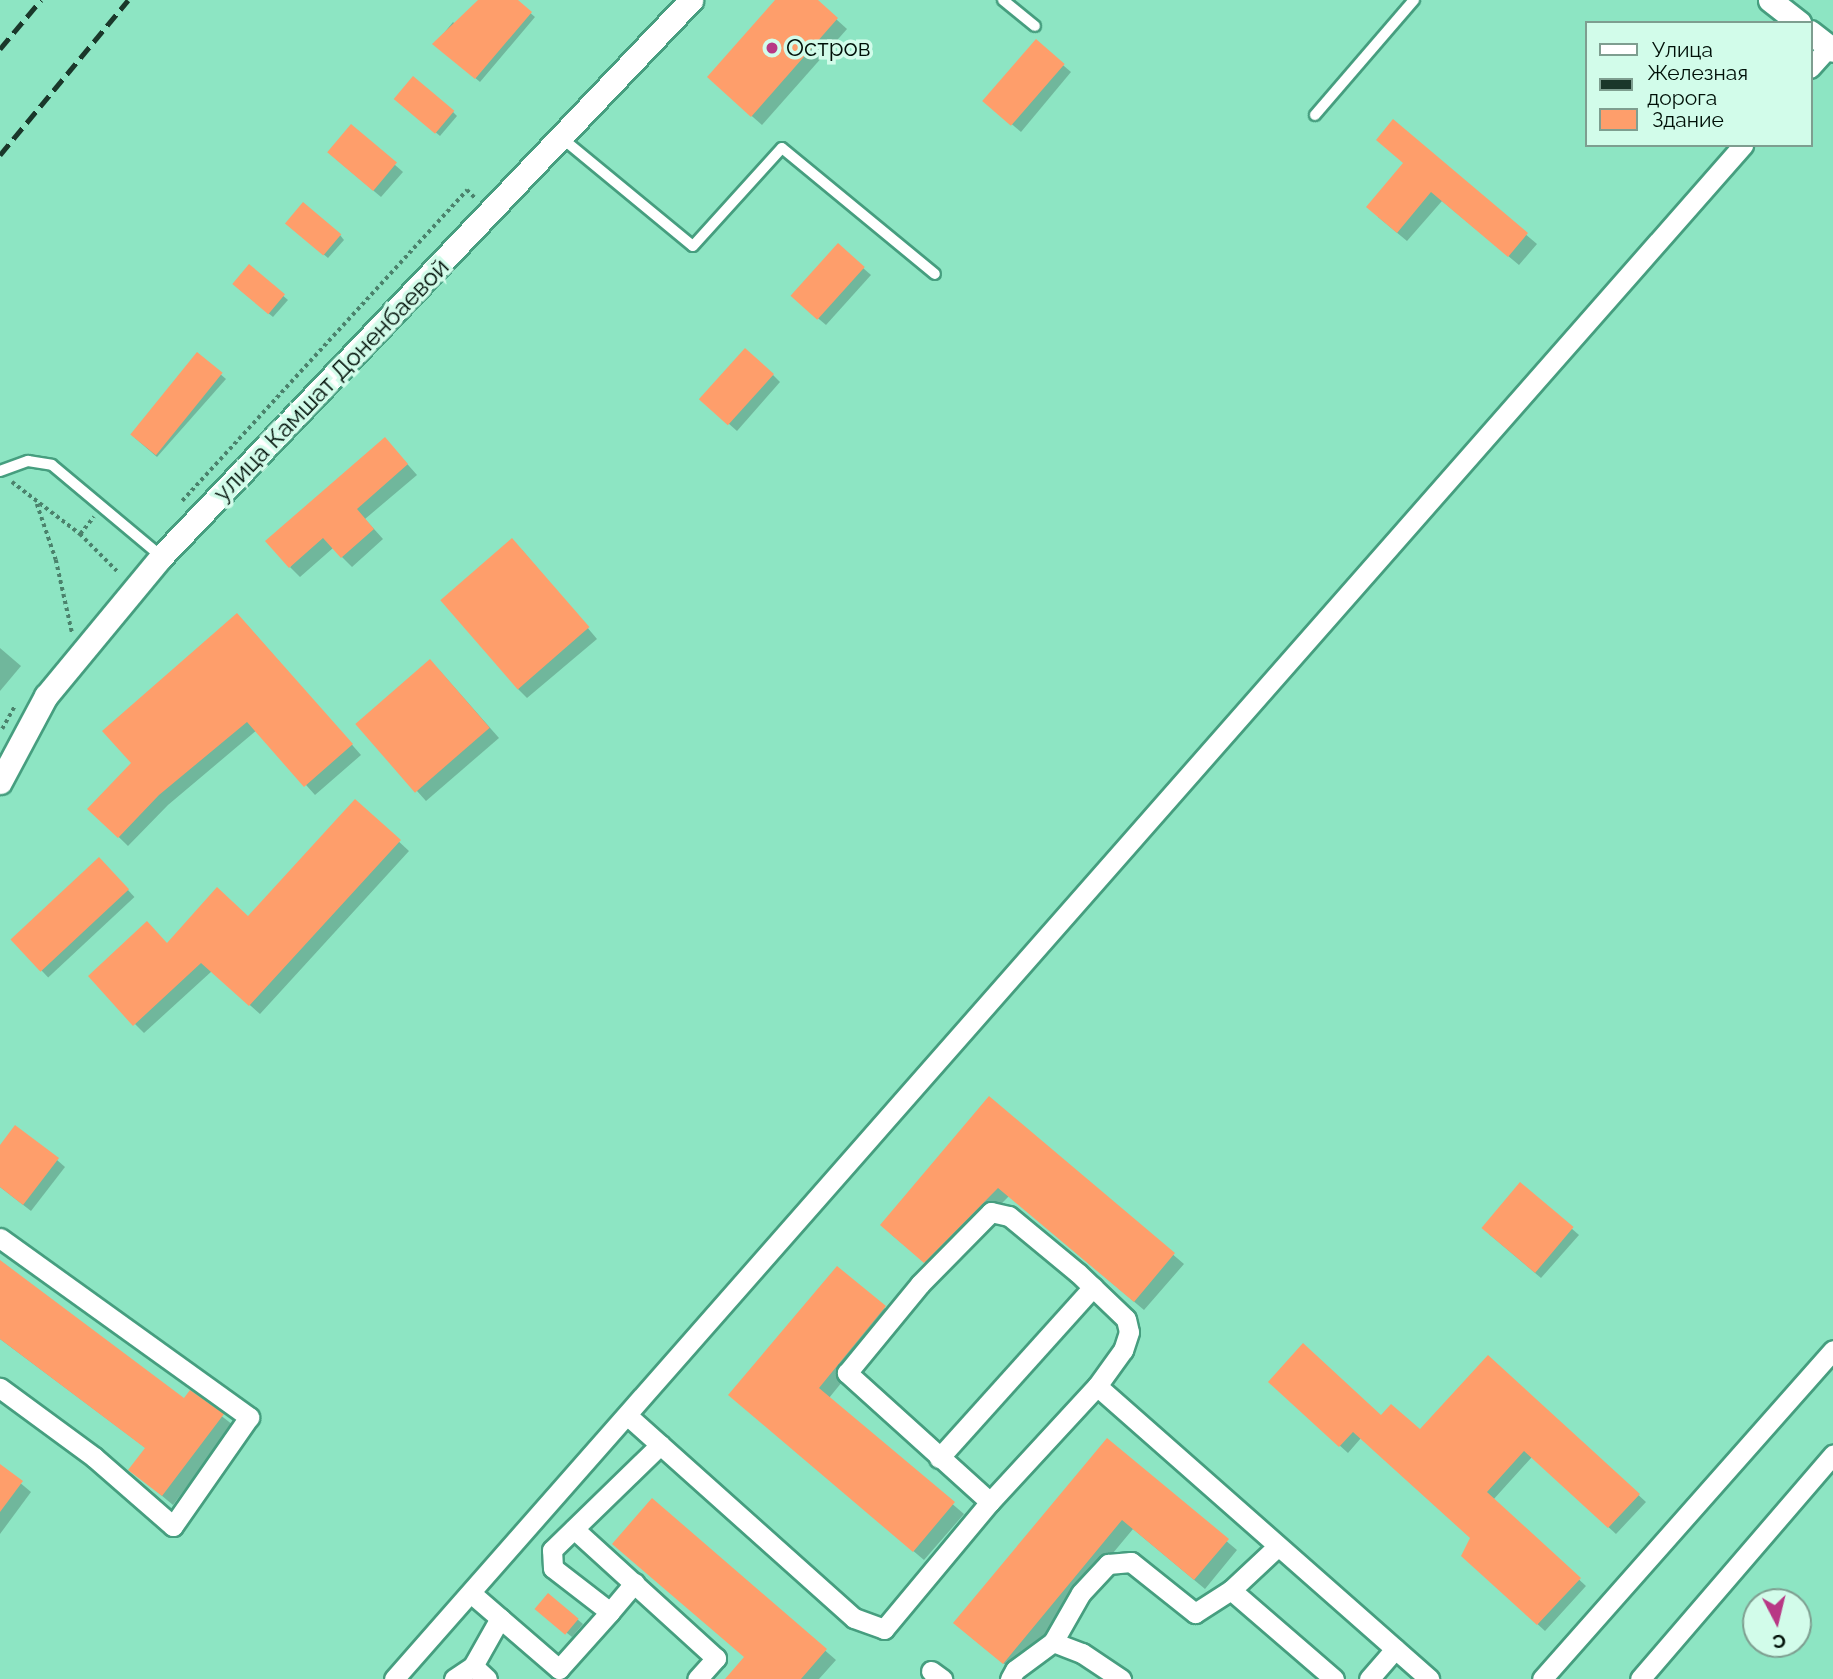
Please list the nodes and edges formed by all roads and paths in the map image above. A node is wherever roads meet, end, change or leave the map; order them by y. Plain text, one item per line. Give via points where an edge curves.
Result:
1 (691, 0) edge
2 (1003, 0) edge
3 (1414, 0) edge
4 (1770, 0) edge
5 (1796, 21) edge
6 (1035, 26) dead end
7 (1812, 34) edge
8 (1831, 48) edge
9 (1812, 66) edge
10 (1315, 115) dead end
11 (563, 139) junction
12 (1741, 147) edge
13 (491, 214) junction
14 (935, 274) dead end
15 (0, 471) edge
16 (11, 481) dead end
17 (37, 502) junction
18 (180, 504) dead end
19 (161, 556) junction
20 (112, 581) dead end
21 (80, 625) dead end
22 (16, 704) dead end
23 (0, 734) edge
24 (0, 782) edge
25 (0, 1238) edge
26 (1093, 1287) junction
27 (1833, 1350) edge
28 (1097, 1387) junction
29 (0, 1388) edge
30 (628, 1416) junction
31 (660, 1445) junction
32 (1833, 1455) edge
33 (939, 1458) junction
34 (990, 1502) junction
35 (574, 1529) junction
36 (1278, 1546) junction
37 (634, 1583) junction
38 (1231, 1590) junction
39 (472, 1594) junction
40 (610, 1612) junction
41 (500, 1618) junction
42 (1053, 1642) junction
43 (1395, 1649) junction
44 (480, 1672) edge
45 (556, 1674) edge
46 (394, 1679) edge
47 (454, 1679) edge
48 (696, 1679) edge
49 (1010, 1679) edge
50 (1121, 1679) edge
51 (1334, 1679) edge
52 (1369, 1679) edge
53 (1429, 1679) edge
54 (1542, 1679) edge
55 (1640, 1679) edge

1 - 11 street, улица Камшат Доненбаевой
2 - 6 lane
3 - 10 lane
4 - 5 street
7 - 8 street
8 - 9 street
11 - 13 street, улица Камшат Доненбаевой
11 - 14 lane via 693,246 782,148
12 - 30 street
13 - 18 path via 467,190
13 - 19 street, улица Камшат Доненбаевой
15 - 19 lane via 28,461 52,465
16 - 17 path
17 - 20 path via 120,570
17 - 21 path via 57,559 72,636
19 - 24 street, улица Камшат Доненбаевой via 46,696
22 - 23 path
25 - 29 street via 249,1417 173,1526 94,1457
26 - 28 street via 1126,1319 1129,1332 1124,1350
26 - 33 street
26 - 33 street via 1009,1216 991,1212 920,1284 846,1373
27 - 54 street
28 - 34 street
28 - 36 street
30 - 31 street
30 - 39 street
31 - 34 street via 854,1618 884,1629
31 - 35 street
32 - 55 street
33 - 34 street
35 - 37 street
35 - 40 street via 552,1549 553,1568
36 - 38 street
36 - 43 street
37 - 40 street
37 - 48 street via 716,1658
38 - 42 street via 1195,1613 1131,1562 1108,1564 1081,1593
38 - 51 street
39 - 41 street
39 - 46 street
40 - 45 street
41 - 44 street
41 - 45 street
42 - 49 street via 1015,1670
42 - 50 street via 1082,1653
43 - 52 street
43 - 53 street
44 - 47 street

